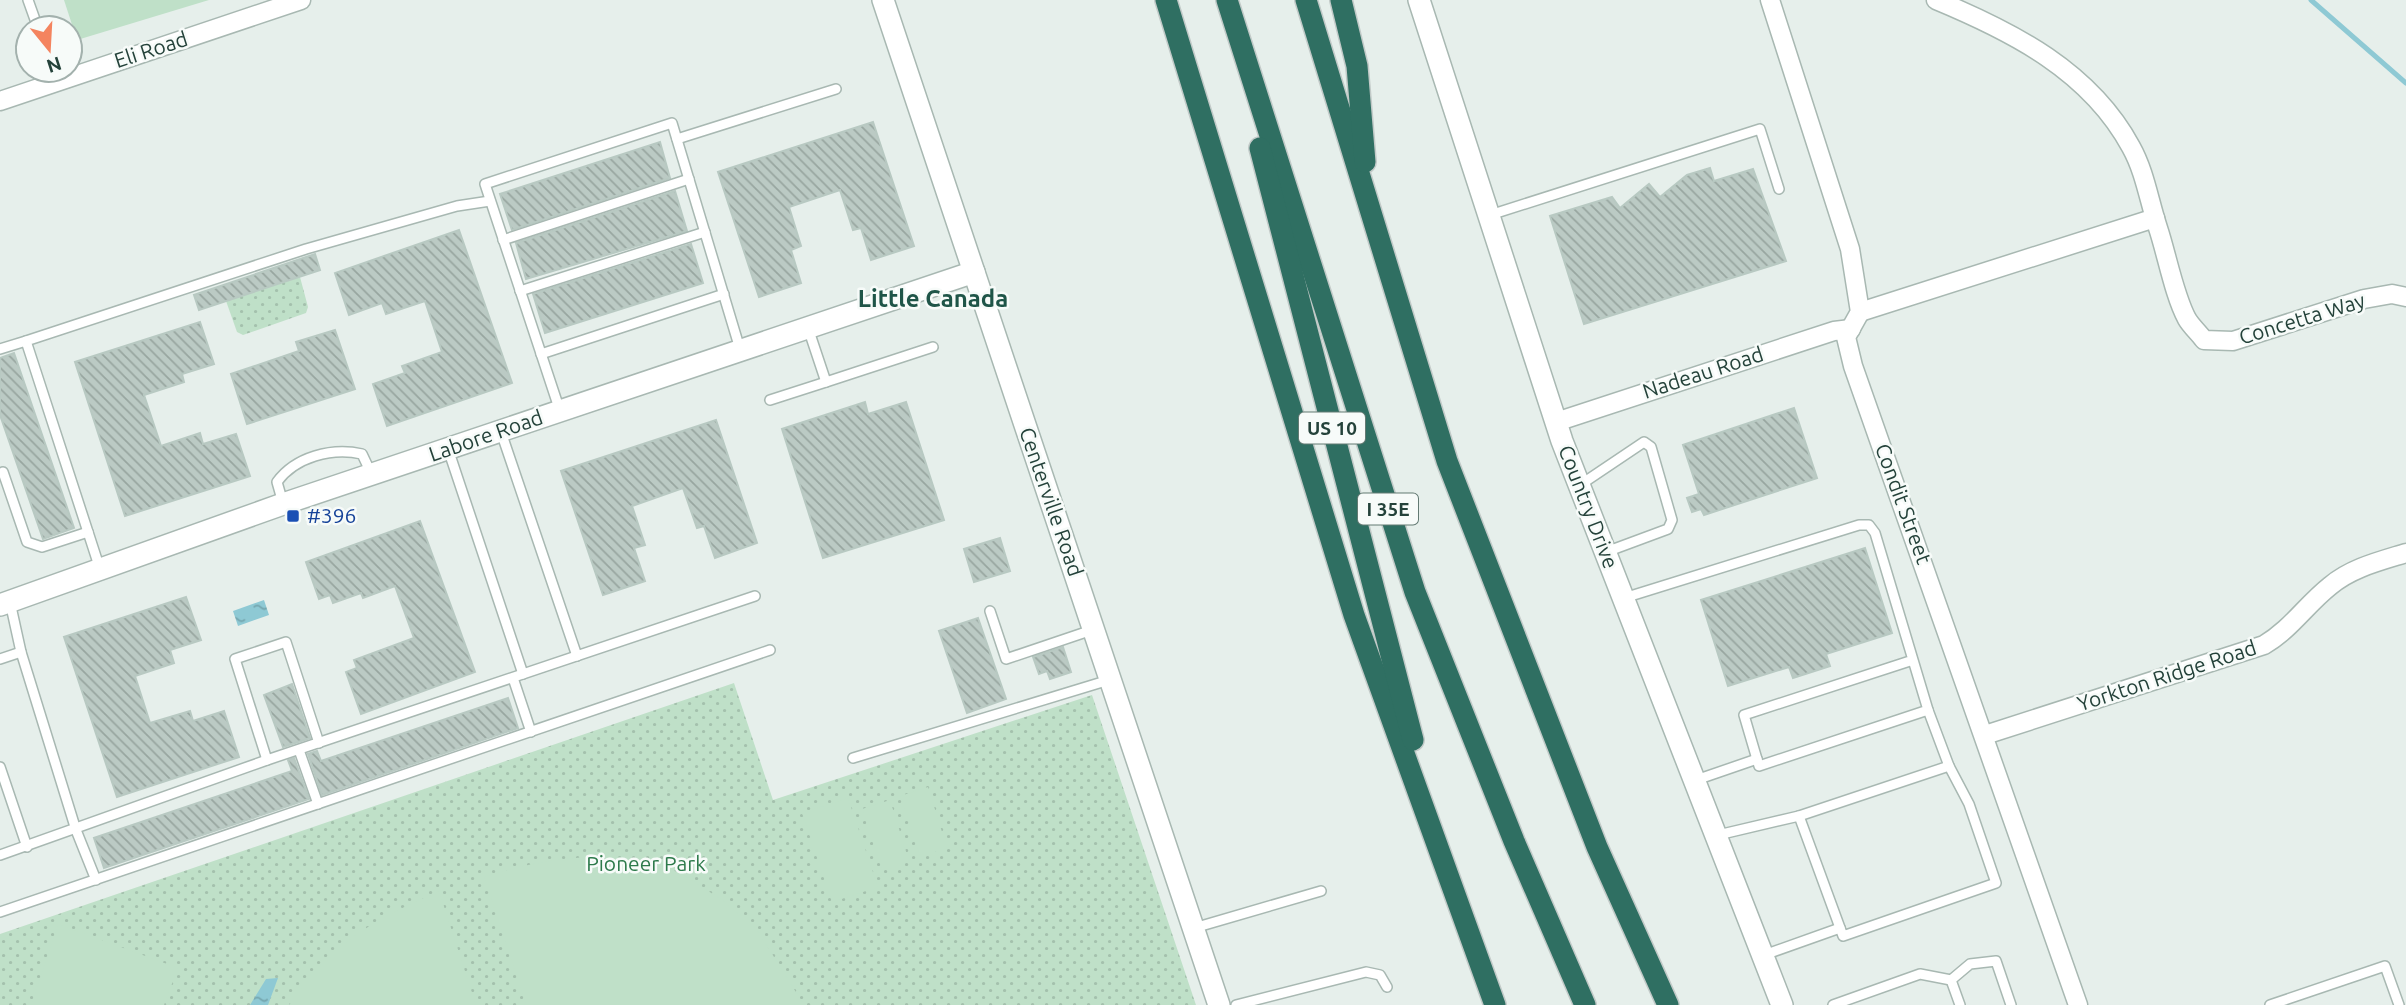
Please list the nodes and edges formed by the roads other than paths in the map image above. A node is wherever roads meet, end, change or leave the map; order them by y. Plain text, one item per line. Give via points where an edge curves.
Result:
1 (301, 0) edge
2 (883, 0) edge
3 (1166, 0) edge
4 (1224, 0) edge
5 (1306, 0) edge
6 (1341, 0) edge
7 (1419, 0) edge
8 (1770, 0) edge
9 (1936, 0) edge
10 (84, 67) edge
11 (38, 84) edge
12 (836, 89) dead end
13 (0, 101) edge
14 (677, 139) junction
15 (689, 179) junction
16 (1780, 189) dead end
17 (1367, 199) junction
18 (490, 201) junction
19 (1489, 215) junction
20 (2155, 218) junction
21 (705, 232) junction
22 (503, 240) junction
23 (974, 272) junction
24 (520, 291) junction
25 (724, 294) junction
26 (2406, 297) edge
27 (1860, 312) junction
28 (808, 328) junction
29 (1851, 329) junction
30 (26, 341) junction
31 (933, 347) dead end
32 (0, 349) edge
33 (741, 351) junction
34 (541, 354) junction
35 (826, 382) junction
36 (770, 400) dead end
37 (560, 411) junction
38 (1556, 422) junction
39 (501, 431) junction
40 (448, 449) junction
41 (1, 469) edge
42 (371, 475) junction
43 (1580, 485) junction
44 (283, 504) junction
45 (88, 533) junction
46 (1606, 552) junction
47 (2406, 553) edge
48 (101, 570) junction
49 (755, 596) dead end
50 (1624, 598) junction
51 (5, 604) edge
52 (990, 611) dead end
53 (1094, 630) junction
54 (770, 650) dead end
55 (21, 652) junction
56 (577, 656) junction
57 (0, 659) edge
58 (1913, 660) junction
59 (523, 674) junction
60 (513, 678) junction
61 (1111, 679) junction
62 (1928, 709) junction
63 (531, 732) junction
64 (1985, 735) junction
65 (318, 743) junction
66 (299, 750) junction
67 (853, 758) dead end
68 (1757, 759) junction
69 (267, 760) junction
70 (0, 766) edge
71 (1948, 766) junction
72 (1696, 780) junction
73 (318, 804) junction
74 (1799, 816) junction
75 (76, 830) junction
76 (1718, 835) junction
77 (27, 847) junction
78 (0, 855) edge
79 (1443, 856) junction
80 (96, 880) junction
81 (1321, 891) dead end
82 (0, 912) edge
83 (1840, 928) junction
84 (1194, 929) junction
85 (1764, 955) junction
86 (1951, 980) junction
87 (1387, 987) dead end
88 (1219, 1005) edge
89 (1236, 1005) edge
90 (1495, 1005) edge
91 (1585, 1005) edge
92 (1668, 1005) edge
93 (1782, 1005) edge
94 (1833, 1005) edge
95 (1960, 1005) edge
96 (2011, 1005) edge
97 (2078, 1005) edge
98 (2270, 1005) edge
99 (2399, 1005) edge

1 - 10 street, Eli Road
2 - 23 street, Centerville Road
3 - 79 highway via 1354,615
4 - 79 highway, US 10
4 - 91 highway, I 35E via 1415,592
5 - 17 highway
6 - 17 highway via 1357,66
7 - 19 street, Country Drive
8 - 27 street via 1850,249
9 - 20 street, Concetta Way via 2015,36 2084,86 2132,148
11 - 13 street, Eli Road
12 - 14 lane
14 - 15 lane
14 - 18 lane via 672,123 485,184
15 - 21 lane
15 - 22 lane
16 - 19 lane via 1760,129
17 - 92 highway via 1447,461 1597,847
18 - 22 lane
18 - 30 lane via 306,249
19 - 38 street, Country Drive
20 - 26 street, Concetta Way via 2187,319 2204,340 2233,341 2364,299 2392,294
20 - 27 street
21 - 24 lane
21 - 25 lane
22 - 24 lane
23 - 28 street, Labore Road
23 - 53 street, Centerville Road
24 - 34 lane
25 - 33 lane
25 - 34 lane
27 - 29 street, Condit Street
28 - 33 street, Labore Road
28 - 35 lane
29 - 38 street, Nadeau Road
29 - 64 street, Condit Street via 1846,337 1853,366
30 - 32 lane
30 - 45 lane
31 - 35 lane
33 - 37 street, Labore Road
34 - 37 lane
35 - 36 lane
37 - 39 street, Labore Road
38 - 43 street, Country Drive
39 - 40 street, Labore Road
39 - 56 lane
40 - 42 street, Labore Road
40 - 59 lane
41 - 45 lane via 27,542 42,547
42 - 44 street, Labore Road
42 - 44 lane via 362,454 342,449 289,465 277,482
43 - 46 street, Country Drive
43 - 46 lane via 1644,442 1651,447 1672,520 1668,529
44 - 48 street, Labore Road
45 - 48 lane
46 - 50 street, Country Drive
47 - 64 street, Yorkton Ridge Road via 2348,573 2264,645
48 - 51 street, Labore Road
49 - 56 lane
50 - 58 lane via 1859,524 1869,525
50 - 72 street, Country Drive
51 - 55 lane
52 - 53 lane via 1006,659
53 - 61 street, Centerville Road
54 - 63 lane
55 - 57 lane
55 - 75 lane
56 - 59 lane
58 - 62 lane
58 - 68 lane via 1744,715
59 - 60 lane
60 - 63 lane
60 - 65 lane
61 - 67 lane
61 - 84 street, Centerville Road
62 - 68 lane via 1759,766
62 - 71 lane
63 - 73 lane
64 - 97 street, Condit Street
65 - 66 lane
65 - 69 lane via 286,642 235,659
66 - 69 lane
66 - 73 lane
68 - 72 lane
69 - 75 lane
70 - 77 lane
71 - 74 lane
71 - 83 lane via 1969,804 1996,883 1843,936
72 - 76 street, Country Drive
73 - 80 lane
74 - 76 lane
74 - 83 lane
75 - 77 lane
75 - 80 lane
76 - 85 street, Country Drive
77 - 78 lane
79 - 90 highway, US 10
80 - 82 lane
81 - 84 lane
83 - 85 lane
84 - 88 street, Centerville Road
85 - 93 street, Country Drive
86 - 94 lane via 1920,974
86 - 95 lane
86 - 96 lane via 1970,964 1996,961
87 - 89 lane via 1380,975 1366,972
98 - 99 lane via 2385,966

